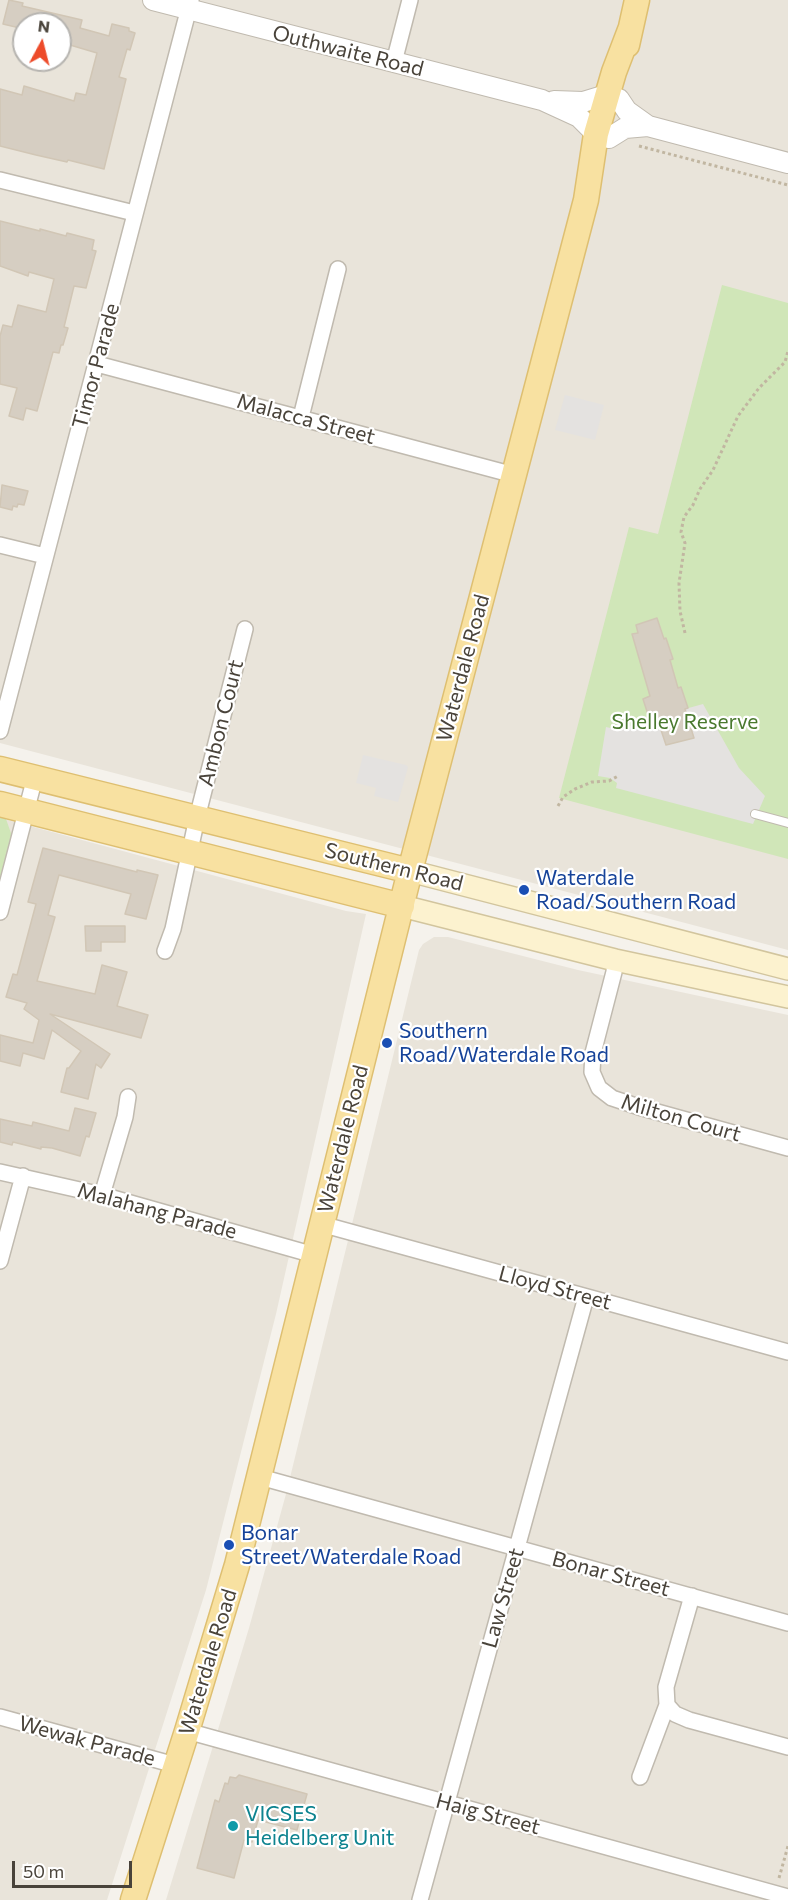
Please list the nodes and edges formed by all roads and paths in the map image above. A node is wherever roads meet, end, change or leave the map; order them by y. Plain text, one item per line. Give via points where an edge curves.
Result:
1 (153, 0) edge
2 (410, 0) edge
3 (637, 0) edge
4 (190, 5) edge
5 (394, 62) junction
6 (613, 97) junction
7 (542, 100) junction
8 (648, 126) junction
9 (603, 136) junction
10 (639, 146) dead end
11 (788, 163) edge
12 (0, 180) edge
13 (788, 185) edge
14 (134, 213) junction
15 (338, 269) dead end
16 (788, 351) edge
17 (97, 364) junction
18 (302, 417) junction
19 (514, 475) junction
20 (0, 544) edge
21 (45, 556) junction
22 (245, 629) dead end
23 (685, 633) dead end
24 (0, 731) edge
25 (0, 769) edge
26 (618, 776) dead end
27 (35, 777) junction
28 (0, 804) edge
29 (558, 806) dead end
30 (26, 811) junction
31 (755, 814) dead end
32 (197, 818) junction
33 (788, 823) edge
34 (190, 852) junction
35 (410, 871) junction
36 (402, 906) junction
37 (0, 912) edge
38 (165, 951) dead end
39 (615, 960) junction
40 (788, 969) edge
41 (788, 997) edge
42 (128, 1097) dead end
43 (788, 1148) edge
44 (0, 1172) edge
45 (22, 1176) junction
46 (102, 1195) junction
47 (321, 1224) junction
48 (314, 1255) junction
49 (0, 1261) edge
50 (586, 1297) junction
51 (788, 1352) edge
52 (260, 1477) junction
53 (517, 1548) junction
54 (692, 1596) junction
55 (788, 1623) edge
56 (668, 1705) junction
57 (0, 1717) edge
58 (187, 1731) junction
59 (788, 1747) edge
60 (175, 1765) junction
61 (640, 1777) dead end
62 (446, 1802) junction
63 (788, 1846) edge
64 (779, 1878) dead end
65 (788, 1897) edge
66 (133, 1900) edge
67 (420, 1900) edge

1 - 4 street, Outhwaite Road
2 - 5 street
3 - 6 main road, Waterdale Road
4 - 5 street, Outhwaite Road
4 - 14 street, Timor Parade
5 - 7 street, Outhwaite Road
6 - 7 street, Outhwaite Road via 583,102
6 - 8 street
6 - 9 main road, Waterdale Road
7 - 9 street, Outhwaite Road via 579,117
8 - 9 street via 625,128
8 - 11 street
9 - 19 main road, Waterdale Road
10 - 13 path
12 - 14 street
14 - 17 street, Timor Parade
15 - 18 street
16 - 23 path via 784,362 738,416 713,470 684,517 679,583
17 - 18 street, Malacca Street
17 - 21 street, Timor Parade
18 - 19 street, Malacca Street
19 - 35 main road, Waterdale Road
20 - 21 street
21 - 24 street, Timor Parade
22 - 32 street, Ambon Court
25 - 27 main road, Southern Road
26 - 29 path via 575,789
27 - 30 street
27 - 32 main road, Southern Road
28 - 30 main road, Southern Road
30 - 34 main road, Southern Road
30 - 37 street
31 - 33 lane
32 - 34 street, Ambon Court
32 - 35 main road, Southern Road
34 - 36 main road, Southern Road
34 - 38 street, Ambon Court
35 - 36 main road, Waterdale Road
35 - 40 main road, Southern Road
36 - 39 main road, Southern Road
36 - 47 main road, Waterdale Road
39 - 41 main road, Southern Road
39 - 43 street, Milton Court via 593,1053 592,1072 599,1088 612,1098 639,1107
42 - 46 street
44 - 45 street, Malahang Parade
45 - 46 street, Malahang Parade
45 - 49 street
46 - 48 street, Malahang Parade
47 - 48 main road, Waterdale Road
47 - 50 street, Lloyd Street
48 - 52 main road, Waterdale Road
50 - 51 street, Lloyd Street
50 - 53 street, Law Street
52 - 53 street, Bonar Street
52 - 58 main road, Waterdale Road
53 - 54 street, Bonar Street
53 - 62 street, Law Street
54 - 55 street, Bonar Street
54 - 56 street via 666,1687
56 - 59 street via 675,1714 689,1720
56 - 61 street
57 - 60 street, Wewak Parade
58 - 60 main road, Waterdale Road
58 - 62 street, Haig Street
60 - 66 main road, Waterdale Road
62 - 65 street, Haig Street
62 - 67 street, Law Street
63 - 64 path

